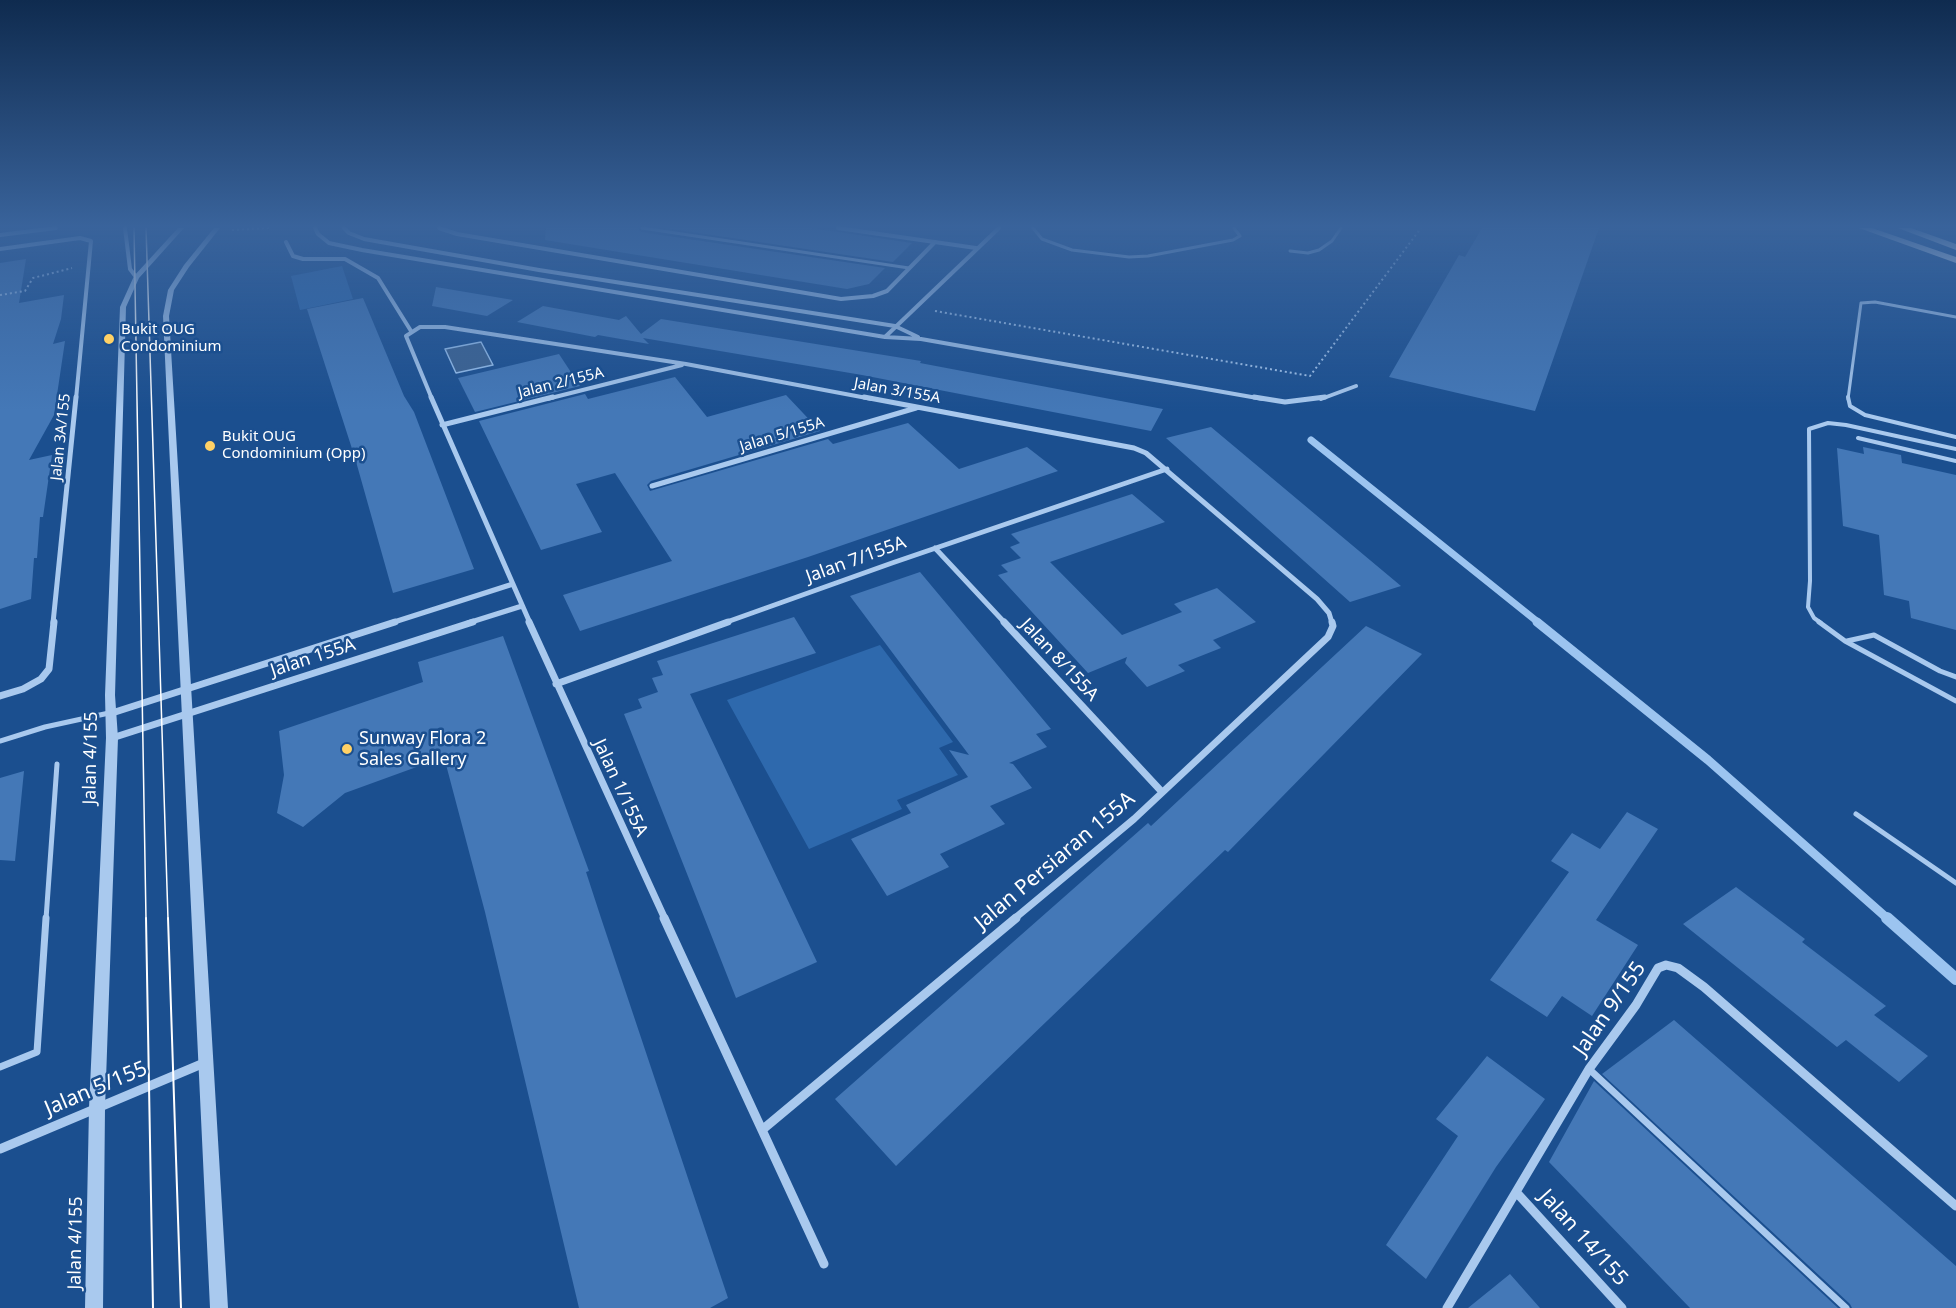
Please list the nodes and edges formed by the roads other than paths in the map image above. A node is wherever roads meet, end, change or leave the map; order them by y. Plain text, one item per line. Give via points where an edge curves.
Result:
1 (86, 289) edge
2 (131, 289) edge
3 (172, 289) edge
4 (385, 289) edge
5 (594, 289) edge
6 (660, 289) edge
7 (782, 289) edge
8 (889, 289) edge
9 (934, 289) edge
10 (1956, 317) edge
11 (895, 326) junction
12 (411, 331) junction
13 (885, 338) junction
14 (921, 339) junction
15 (686, 364) junction
16 (1356, 386) dead end
17 (919, 407) junction
18 (442, 425) junction
19 (1956, 437) edge
20 (1858, 438) dead end
21 (1956, 449) edge
22 (1956, 460) edge
23 (1167, 469) junction
24 (652, 486) dead end
25 (935, 548) junction
26 (513, 584) junction
27 (1317, 599) joint
28 (522, 606) junction
29 (1845, 641) junction
30 (1956, 677) edge
31 (556, 684) junction
32 (185, 689) junction
33 (0, 696) edge
34 (1956, 701) edge
35 (112, 713) junction
36 (188, 714) junction
37 (112, 738) junction
38 (0, 741) edge
39 (57, 764) dead end
40 (1162, 792) junction
41 (1856, 814) dead end
42 (1956, 883) edge
43 (205, 1063) junction
44 (0, 1067) edge
45 (1589, 1069) junction
46 (97, 1108) junction
47 (762, 1131) junction
48 (0, 1149) edge
49 (1517, 1193) junction
50 (1956, 1206) edge
51 (824, 1264) dead end
52 (94, 1308) edge
53 (219, 1308) edge
54 (1447, 1308) edge
55 (1622, 1308) edge
56 (1846, 1308) edge

1 - 33 street, Jalan 3A/155 via 49,669 32,684
2 - 35 street, Jalan 4/155 via 123,308
3 - 32 street via 166,316
4 - 12 street
5 - 13 street
6 - 11 street
7 - 8 street via 841,299 873,296
9 - 11 street
10 - 19 lane via 1875,302 1861,303 1848,400 1865,416
11 - 13 street
11 - 14 street
12 - 15 street, Jalan 3/155A via 444,327
12 - 18 street, Jalan 1/155A via 405,336
13 - 14 street
14 - 16 street via 1285,402 1321,399
15 - 17 street, Jalan 3/155A
15 - 18 street, Jalan 2/155A
17 - 23 street, Jalan 3/155A via 1118,443 1146,453
17 - 24 street, Jalan 5/155A
18 - 26 street, Jalan 1/155A
20 - 22 lane
21 - 29 lane via 1846,425 1828,423 1809,429 1808,607 1814,618
23 - 25 street, Jalan 7/155A
23 - 27 street, Jalan 3/155A
25 - 31 street, Jalan 7/155A
25 - 40 street, Jalan 8/155A
26 - 28 street, Jalan 1/155A
26 - 32 street, Jalan 155A
27 - 40 street, Jalan Persiaran 155A via 1329,613 1333,626 1328,637
28 - 31 street, Jalan 1/155A
28 - 36 street, Jalan 155A
29 - 30 lane via 1874,635
29 - 34 lane
31 - 47 street, Jalan 1/155A
32 - 35 street, Jalan 155A
32 - 36 street
35 - 37 street, Jalan 4/155
35 - 38 lane
36 - 37 street, Jalan 155A
36 - 43 street
37 - 46 street, Jalan 4/155
39 - 44 lane via 37,1052
40 - 47 street, Jalan Persiaran 155A
41 - 42 lane
43 - 46 street, Jalan 5/155
43 - 53 street
45 - 49 street, Jalan 9/155
45 - 50 street, Jalan 9/155 via 1658,968 1678,968
45 - 56 lane
46 - 48 street, Jalan 5/155
46 - 52 street, Jalan 4/155
47 - 51 street, Jalan 1/155A
49 - 54 street, Jalan 9/155
49 - 55 street, Jalan 14/155

